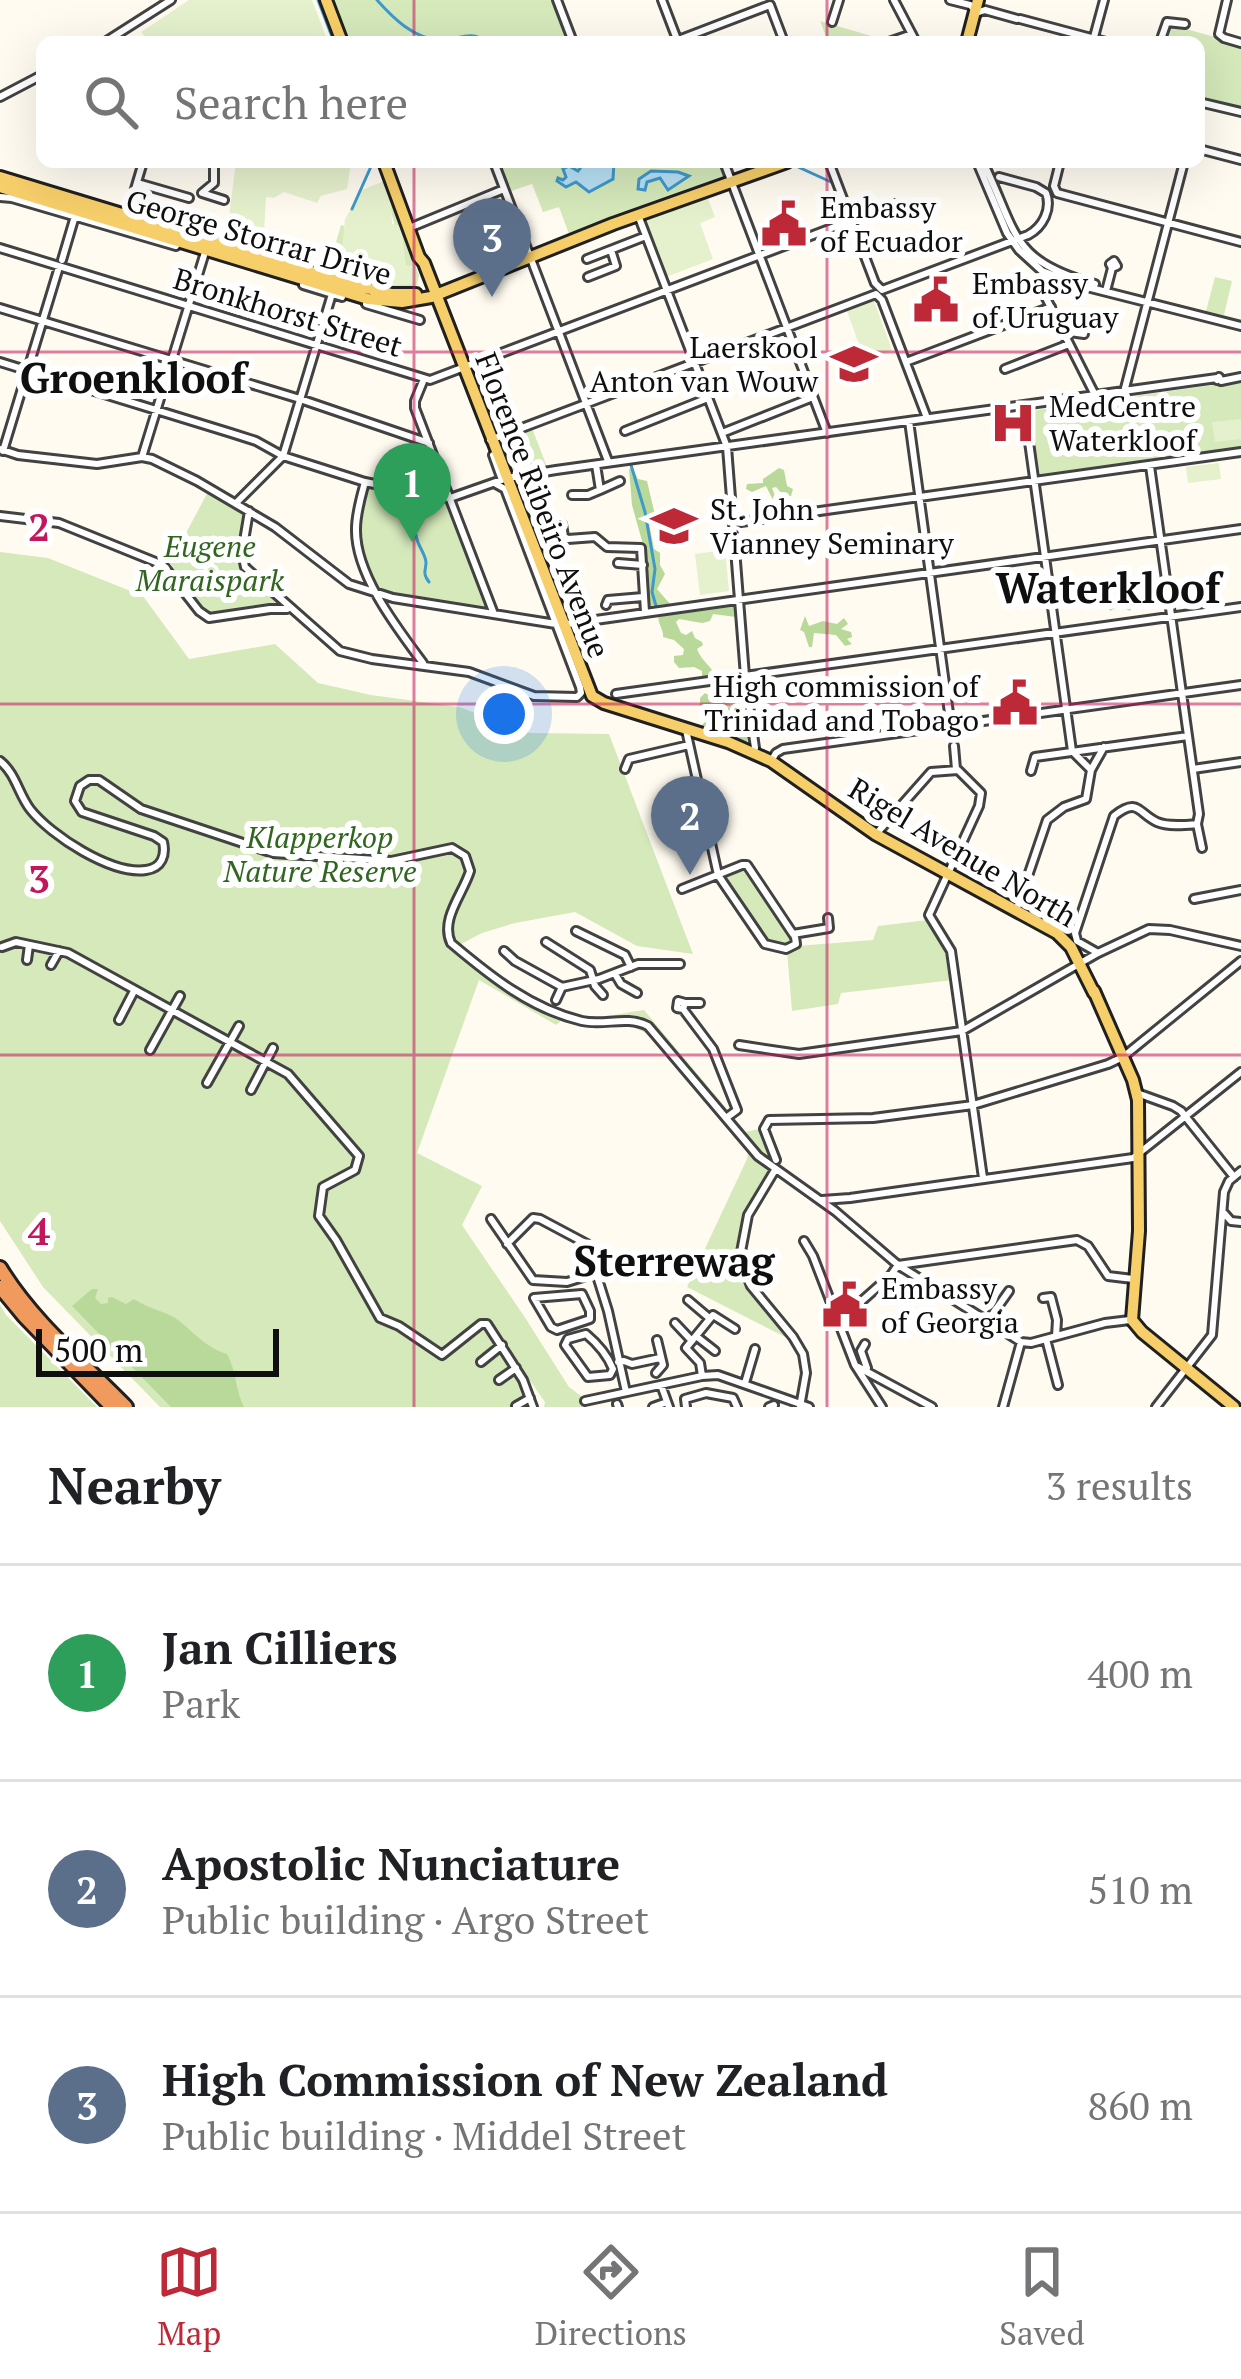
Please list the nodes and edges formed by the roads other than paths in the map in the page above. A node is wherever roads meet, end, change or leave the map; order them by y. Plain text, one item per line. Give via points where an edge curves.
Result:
1 (171, 0) edge
2 (326, 0) edge
3 (662, 0) edge
4 (838, 0) edge
5 (950, 0) edge
6 (1104, 0) edge
7 (1227, 0) edge
8 (561, 1) edge
9 (895, 2) edge
10 (771, 3) edge
11 (979, 6) edge
12 (832, 22) dead end
13 (1185, 24) dead end
14 (123, 36) edge
15 (340, 36) edge
16 (571, 36) edge
17 (674, 36) edge
18 (691, 36) edge
19 (782, 36) edge
20 (912, 36) edge
21 (971, 36) edge
22 (1079, 36) edge
23 (1094, 36) edge
24 (1162, 36) edge
25 (1241, 43) edge
26 (36, 78) edge
27 (1, 97) edge
28 (1205, 104) edge
29 (1241, 112) edge
30 (1205, 151) edge
31 (1241, 160) edge
32 (141, 168) edge
33 (214, 168) edge
34 (389, 168) edge
35 (496, 168) edge
36 (727, 168) edge
37 (761, 168) edge
38 (770, 168) edge
39 (831, 168) edge
40 (982, 168) edge
41 (1058, 168) edge
42 (1182, 168) edge
43 (0, 177) edge
44 (999, 177) dead end
45 (732, 181) junction
46 (136, 183) junction
47 (396, 188) junction
48 (504, 189) junction
49 (0, 191) edge
50 (189, 198) dead end
51 (224, 200) dead end
52 (896, 204) dead end
53 (638, 215) junction
54 (75, 216) junction
55 (126, 219) junction
56 (852, 220) junction
57 (415, 222) junction
58 (1168, 223) junction
59 (646, 236) junction
60 (1015, 239) junction
61 (1241, 242) edge
62 (0, 248) edge
63 (208, 249) junction
64 (611, 250) junction
65 (759, 254) junction
66 (533, 256) junction
67 (587, 259) dead end
68 (260, 262) junction
69 (61, 263) junction
70 (424, 263) junction
71 (1112, 268) dead end
72 (1042, 271) junction
73 (588, 277) dead end
74 (1089, 285) junction
75 (1106, 289) junction
76 (666, 290) junction
77 (876, 291) junction
78 (332, 293) junction
79 (436, 293) junction
80 (1148, 300) junction
81 (401, 302) junction
82 (188, 306) junction
83 (0, 308) edge
84 (1051, 308) junction
85 (420, 320) dead end
86 (42, 322) junction
87 (1241, 325) edge
88 (786, 326) junction
89 (450, 330) junction
90 (559, 330) junction
91 (1084, 334) dead end
92 (1065, 335) junction
93 (1069, 344) junction
94 (316, 346) junction
95 (172, 361) junction
96 (0, 362) edge
97 (694, 362) junction
98 (906, 362) junction
99 (1005, 369) dead end
100 (28, 370) junction
101 (465, 372) junction
102 (1241, 376) edge
103 (424, 379) junction
104 (1124, 392) junction
105 (1095, 395) junction
106 (813, 397) junction
107 (708, 398) junction
108 (300, 399) junction
109 (586, 403) junction
110 (1024, 406) junction
111 (156, 410) junction
112 (927, 418) junction
113 (909, 421) junction
114 (625, 430) dead end
115 (722, 433) junction
116 (827, 433) junction
117 (491, 439) junction
118 (429, 443) junction
119 (727, 447) junction
120 (2, 450) edge
121 (1241, 452) edge
122 (283, 456) junction
123 (142, 457) junction
124 (608, 463) junction
125 (596, 465) junction
126 (1150, 466) junction
127 (620, 481) dead end
128 (1035, 481) junction
129 (365, 482) junction
130 (505, 482) junction
131 (600, 490) junction
132 (572, 495) dead end
133 (919, 497) junction
134 (450, 498) junction
135 (236, 503) junction
136 (249, 511) junction
137 (0, 516) edge
138 (734, 523) junction
139 (541, 527) dead end
140 (1241, 529) edge
141 (1160, 541) junction
142 (1046, 556) junction
143 (619, 563) dead end
144 (643, 565) junction
145 (929, 573) junction
146 (378, 595) junction
147 (643, 597) junction
148 (740, 599) junction
149 (606, 605) dead end
150 (1241, 607) edge
151 (291, 610) junction
152 (645, 613) junction
153 (494, 614) junction
154 (1171, 617) junction
155 (560, 624) junction
156 (1056, 633) junction
157 (940, 649) junction
158 (425, 666) junction
159 (745, 676) junction
160 (1241, 685) edge
161 (616, 694) dead end
162 (1184, 694) junction
163 (586, 696) junction
164 (1066, 708) junction
165 (951, 725) junction
166 (686, 728) junction
167 (952, 735) dead end
168 (1188, 736) junction
169 (689, 746) junction
170 (954, 746) dead end
171 (1104, 747) junction
172 (1072, 752) junction
173 (762, 754) junction
174 (0, 760) edge
175 (1241, 762) edge
176 (625, 769) dead end
177 (956, 769) junction
178 (1192, 769) junction
179 (1091, 770) junction
180 (1031, 771) dead end
181 (1197, 824) junction
182 (876, 833) junction
183 (1202, 848) dead end
184 (947, 872) junction
185 (718, 875) junction
186 (682, 889) dead end
187 (1241, 890) edge
188 (1194, 898) dead end
189 (1017, 910) junction
190 (828, 918) dead end
191 (576, 931) dead end
192 (793, 934) junction
193 (547, 942) dead end
194 (29, 945) junction
195 (1241, 946) edge
196 (2, 947) edge
197 (58, 951) junction
198 (504, 951) dead end
199 (1098, 953) junction
200 (27, 960) dead end
201 (1241, 961) edge
202 (680, 964) dead end
203 (1081, 964) junction
204 (51, 965) dead end
205 (632, 967) junction
206 (615, 974) junction
207 (593, 981) junction
208 (562, 987) junction
209 (134, 991) junction
210 (637, 993) dead end
211 (603, 995) dead end
212 (180, 996) dead end
213 (700, 1003) dead end
214 (554, 1004) junction
215 (682, 1007) junction
216 (171, 1010) junction
217 (667, 1016) dead end
218 (119, 1020) dead end
219 (239, 1025) dead end
220 (962, 1031) junction
221 (229, 1042) junction
222 (739, 1045) dead end
223 (273, 1048) dead end
224 (150, 1050) dead end
225 (1123, 1057) junction
226 (265, 1062) junction
227 (1241, 1072) edge
228 (207, 1083) dead end
229 (251, 1090) dead end
230 (1137, 1093) junction
231 (973, 1105) junction
232 (737, 1109) junction
233 (1186, 1117) junction
234 (726, 1118) junction
235 (742, 1120) dead end
236 (1142, 1149) junction
237 (776, 1164) junction
238 (1238, 1174) edge
239 (982, 1178) junction
240 (850, 1198) junction
241 (818, 1199) junction
242 (835, 1211) junction
243 (1223, 1212) junction
244 (491, 1219) dead end
245 (1241, 1222) edge
246 (804, 1241) dead end
247 (507, 1244) junction
248 (898, 1265) junction
249 (0, 1268) edge
250 (596, 1273) junction
251 (1133, 1279) junction
252 (0, 1287) edge
253 (1009, 1291) dead end
254 (1043, 1298) dead end
255 (688, 1300) dead end
256 (605, 1301) junction
257 (589, 1308) junction
258 (710, 1318) junction
259 (1132, 1320) junction
260 (987, 1322) junction
261 (675, 1323) dead end
262 (837, 1323) junction
263 (735, 1329) dead end
264 (1057, 1336) junction
265 (694, 1339) junction
266 (1046, 1339) junction
267 (657, 1340) dead end
268 (1022, 1342) junction
269 (865, 1344) dead end
270 (502, 1345) junction
271 (616, 1349) junction
272 (755, 1349) dead end
273 (715, 1351) dead end
274 (606, 1352) junction
275 (660, 1358) junction
276 (481, 1362) dead end
277 (618, 1362) junction
278 (634, 1364) junction
279 (854, 1365) junction
280 (516, 1368) junction
281 (1188, 1369) junction
282 (868, 1372) junction
283 (656, 1373) dead end
284 (637, 1374) dead end
285 (702, 1376) junction
286 (499, 1380) dead end
287 (746, 1383) junction
288 (661, 1385) junction
289 (1058, 1385) dead end
290 (626, 1392) junction
291 (531, 1403) edge
292 (589, 1403) edge
293 (668, 1404) edge
294 (517, 1406) edge
295 (803, 1406) edge
296 (112, 1407) edge
297 (126, 1407) edge
298 (653, 1407) edge
299 (686, 1407) edge
300 (737, 1407) edge
301 (882, 1407) edge
302 (932, 1407) edge
303 (1004, 1407) edge
304 (1156, 1407) edge
305 (1234, 1407) edge

1 - 14 street
2 - 15 main road
3 - 17 street
4 - 12 street
5 - 11 street
6 - 23 street
7 - 25 street via 1220,34
8 - 16 street
9 - 20 street
10 - 18 street
10 - 19 street
11 - 21 main road
11 - 22 street
13 - 24 street via 1167,22
26 - 27 street
28 - 29 street
30 - 31 street
32 - 46 street
33 - 51 street via 214,183 202,194
34 - 47 main road, Florence Ribeiro Avenue
35 - 48 street
36 - 45 street
37 - 45 main road
38 - 45 main road
39 - 56 street
40 - 60 street
41 - 58 street via 1055,192
42 - 58 street
43 - 55 main road, George Storrar Drive
44 - 60 street via 1048,196 1042,224
45 - 53 main road
45 - 65 street
46 - 50 street
46 - 55 street
47 - 57 main road, Florence Ribeiro Avenue
47 - 70 main road, Florence Ribeiro Avenue
48 - 57 street
48 - 66 street
49 - 54 street, George Storrar Drive
49 - 55 main road, George Storrar Drive
52 - 56 street, Bronkhorst Street
53 - 59 street
53 - 66 main road
54 - 63 street, George Storrar Drive
54 - 69 street
55 - 63 main road, George Storrar Drive
55 - 63 main road, George Storrar Drive via 174,229
56 - 65 street, Bronkhorst Street
56 - 77 street
57 - 70 main road, Florence Ribeiro Avenue
58 - 61 street
58 - 80 street
59 - 64 street
59 - 76 street
60 - 72 street
60 - 74 street via 1046,267
60 - 77 street
62 - 69 street, Bronkhorst Street
63 - 68 main road, George Storrar Drive
63 - 78 street, George Storrar Drive
63 - 82 street
64 - 67 street
64 - 73 street via 616,266
65 - 76 street, Bronkhorst Street
65 - 88 street
66 - 79 main road
66 - 90 street
68 - 79 main road, George Storrar Drive via 392,294
68 - 81 main road, George Storrar Drive
69 - 82 street, Bronkhorst Street
69 - 86 street
70 - 79 main road, Florence Ribeiro Avenue
71 - 75 street
72 - 74 street
72 - 84 street
74 - 75 street
75 - 80 street
76 - 90 street, Bronkhorst Street
76 - 97 street
77 - 88 street
77 - 98 street
78 - 85 street, George Storrar Drive
78 - 94 street
79 - 81 main road, George Storrar Drive
79 - 89 main road, Florence Ribeiro Avenue
80 - 87 street
80 - 104 street
81 - 89 main road via 427,307
82 - 94 street, Bronkhorst Street
82 - 95 street
83 - 86 street
84 - 92 street
84 - 98 street
86 - 95 street
86 - 100 street
88 - 97 street
88 - 106 street
89 - 101 main road, Florence Ribeiro Avenue
90 - 101 street, Bronkhorst Street
90 - 109 street
91 - 92 street
92 - 93 street
93 - 99 street
93 - 105 street
94 - 103 street, Bronkhorst Street
94 - 108 street
95 - 108 street
95 - 111 street
96 - 100 street
97 - 107 street
97 - 109 street
98 - 112 street
100 - 111 street
100 - 120 street
101 - 103 street, Bronkhorst Street
101 - 117 main road, Florence Ribeiro Avenue
102 - 104 street
103 - 118 street via 415,404
104 - 105 street
105 - 110 street
106 - 115 street
106 - 116 street
107 - 114 street
107 - 115 street
108 - 118 street
108 - 122 street
109 - 117 street
109 - 124 street
110 - 112 street
110 - 128 street
111 - 122 street
111 - 123 street
112 - 113 street
113 - 116 street
113 - 133 street
115 - 119 street
116 - 119 street
117 - 130 main road, Florence Ribeiro Avenue
118 - 134 street
119 - 124 street
119 - 138 street
120 - 123 street via 98,464
121 - 126 street
122 - 129 street
122 - 135 street
123 - 135 street
124 - 125 street
125 - 130 street
125 - 131 street
126 - 128 street
126 - 141 street
127 - 131 street
128 - 133 street
128 - 142 street
129 - 134 street
129 - 146 street via 358,547
130 - 134 street
130 - 155 main road, Florence Ribeiro Avenue
131 - 132 street
133 - 138 street
133 - 145 street
134 - 153 street
135 - 136 street
136 - 146 street via 345,583
136 - 151 street via 242,562
137 - 151 street via 58,523 163,565 209,618
138 - 148 street
139 - 144 street via 564,525 568,539 640,548
140 - 141 street
141 - 142 street
141 - 154 street
142 - 145 street
142 - 156 street
143 - 144 street
144 - 147 street
145 - 148 street
145 - 157 street
146 - 153 street
146 - 158 street
147 - 149 street
147 - 152 street
148 - 152 street
148 - 159 street
150 - 154 street
151 - 158 street via 340,651
152 - 155 street
153 - 155 street
154 - 156 street
154 - 162 street
155 - 163 main road, Florence Ribeiro Avenue
156 - 157 street
156 - 164 street
157 - 159 street
157 - 165 street
158 - 163 street via 534,696
159 - 161 street
159 - 173 street
160 - 162 street
162 - 164 street
162 - 168 street
163 - 166 main road, Rigel Avenue North
164 - 165 street
164 - 172 street
165 - 167 street
165 - 173 street
166 - 169 street
166 - 173 main road, Rigel Avenue North
168 - 171 street
168 - 178 street
169 - 176 street via 628,759
169 - 185 street
170 - 177 street
171 - 172 street
171 - 179 street
172 - 179 street
172 - 180 street via 1035,757
173 - 182 main road, Rigel Avenue North
174 - 214 street via 32,812 64,839 141,871 163,860 163,842 82,812 75,801 82,783 99,780 141,809 273,853 391,862 457,850 470,872 448,938 512,992
175 - 178 street
177 - 182 street via 931,772
177 - 184 street via 982,796
178 - 181 street
179 - 189 street via 1086,800 1047,820
181 - 183 street
181 - 199 street via 1161,824 1134,807 1114,816 1075,933
182 - 184 main road, Rigel Avenue North
184 - 189 main road, Rigel Avenue North
184 - 220 street via 929,915 951,951
185 - 186 street
185 - 192 street via 748,866
185 - 192 street via 765,944 790,949
187 - 188 street
189 - 203 main road, Rigel Avenue North via 1061,936
190 - 192 street via 829,928
191 - 205 street via 625,955
193 - 207 street via 590,970
194 - 196 street
194 - 197 street
194 - 200 street
195 - 199 street via 1155,928
197 - 204 street
197 - 209 street
198 - 208 street
199 - 203 street
201 - 225 street
202 - 205 street
203 - 220 street
203 - 225 main road, Rigel Avenue North
205 - 206 street
206 - 207 street
206 - 210 street
207 - 208 street
207 - 211 street
208 - 214 street
209 - 216 street
209 - 218 street
212 - 216 street
213 - 215 street
214 - 234 street via 586,1022 648,1026
215 - 217 street
215 - 232 street via 715,1052
216 - 221 street
216 - 224 street
219 - 221 street
220 - 222 street via 800,1054
220 - 231 street
221 - 226 street
221 - 228 street
223 - 226 street
225 - 230 main road, Rigel Avenue North
225 - 231 street
226 - 229 street
226 - 270 street via 291,1077 356,1150 354,1171 323,1187 320,1219 380,1318 440,1354 483,1323
227 - 233 street
230 - 233 street
230 - 236 main road, Rigel Avenue North
231 - 237 street via 769,1120 764,1129
231 - 239 street
232 - 234 street
232 - 235 street
233 - 236 street
233 - 238 street
234 - 237 street via 754,1152
236 - 239 street
236 - 251 main road, Rigel Avenue North
237 - 241 street
237 - 295 street via 748,1215 740,1257 803,1354
238 - 243 street via 1224,1192
239 - 240 street
240 - 241 street
240 - 242 street
241 - 242 street
242 - 248 street
243 - 245 street
243 - 281 street via 1214,1331
244 - 247 street
246 - 262 street
247 - 250 street via 533,1280
247 - 250 street via 529,1219 540,1219 585,1243
248 - 251 street via 1077,1240 1108,1276
248 - 260 street
248 - 262 street
249 - 297 highway
250 - 256 street
251 - 259 main road, Rigel Avenue North
252 - 296 highway
253 - 260 street
254 - 264 street via 1051,1298
255 - 258 street
256 - 257 street
256 - 271 street
257 - 257 street via 589,1320 554,1330 534,1298 583,1294
258 - 263 street
258 - 265 street
259 - 264 street
259 - 281 main road
260 - 268 street
261 - 265 street
262 - 279 street
264 - 266 street
265 - 273 street
265 - 285 street via 686,1351
266 - 268 street
266 - 289 street
267 - 275 street
268 - 303 street
269 - 282 street
270 - 276 street
270 - 280 street
271 - 274 street
271 - 277 street
272 - 287 street
274 - 274 street via 586,1334 564,1342 592,1378 613,1372
275 - 278 street
275 - 283 street
277 - 278 street
277 - 290 street
278 - 284 street
279 - 282 street
279 - 301 street
280 - 286 street
280 - 291 street
281 - 304 street
281 - 305 main road
282 - 302 street
285 - 287 street
285 - 288 street
287 - 295 street
288 - 290 street
288 - 293 street
290 - 292 street
291 - 294 street
293 - 298 street
299 - 300 street via 685,1399 706,1393 733,1398

